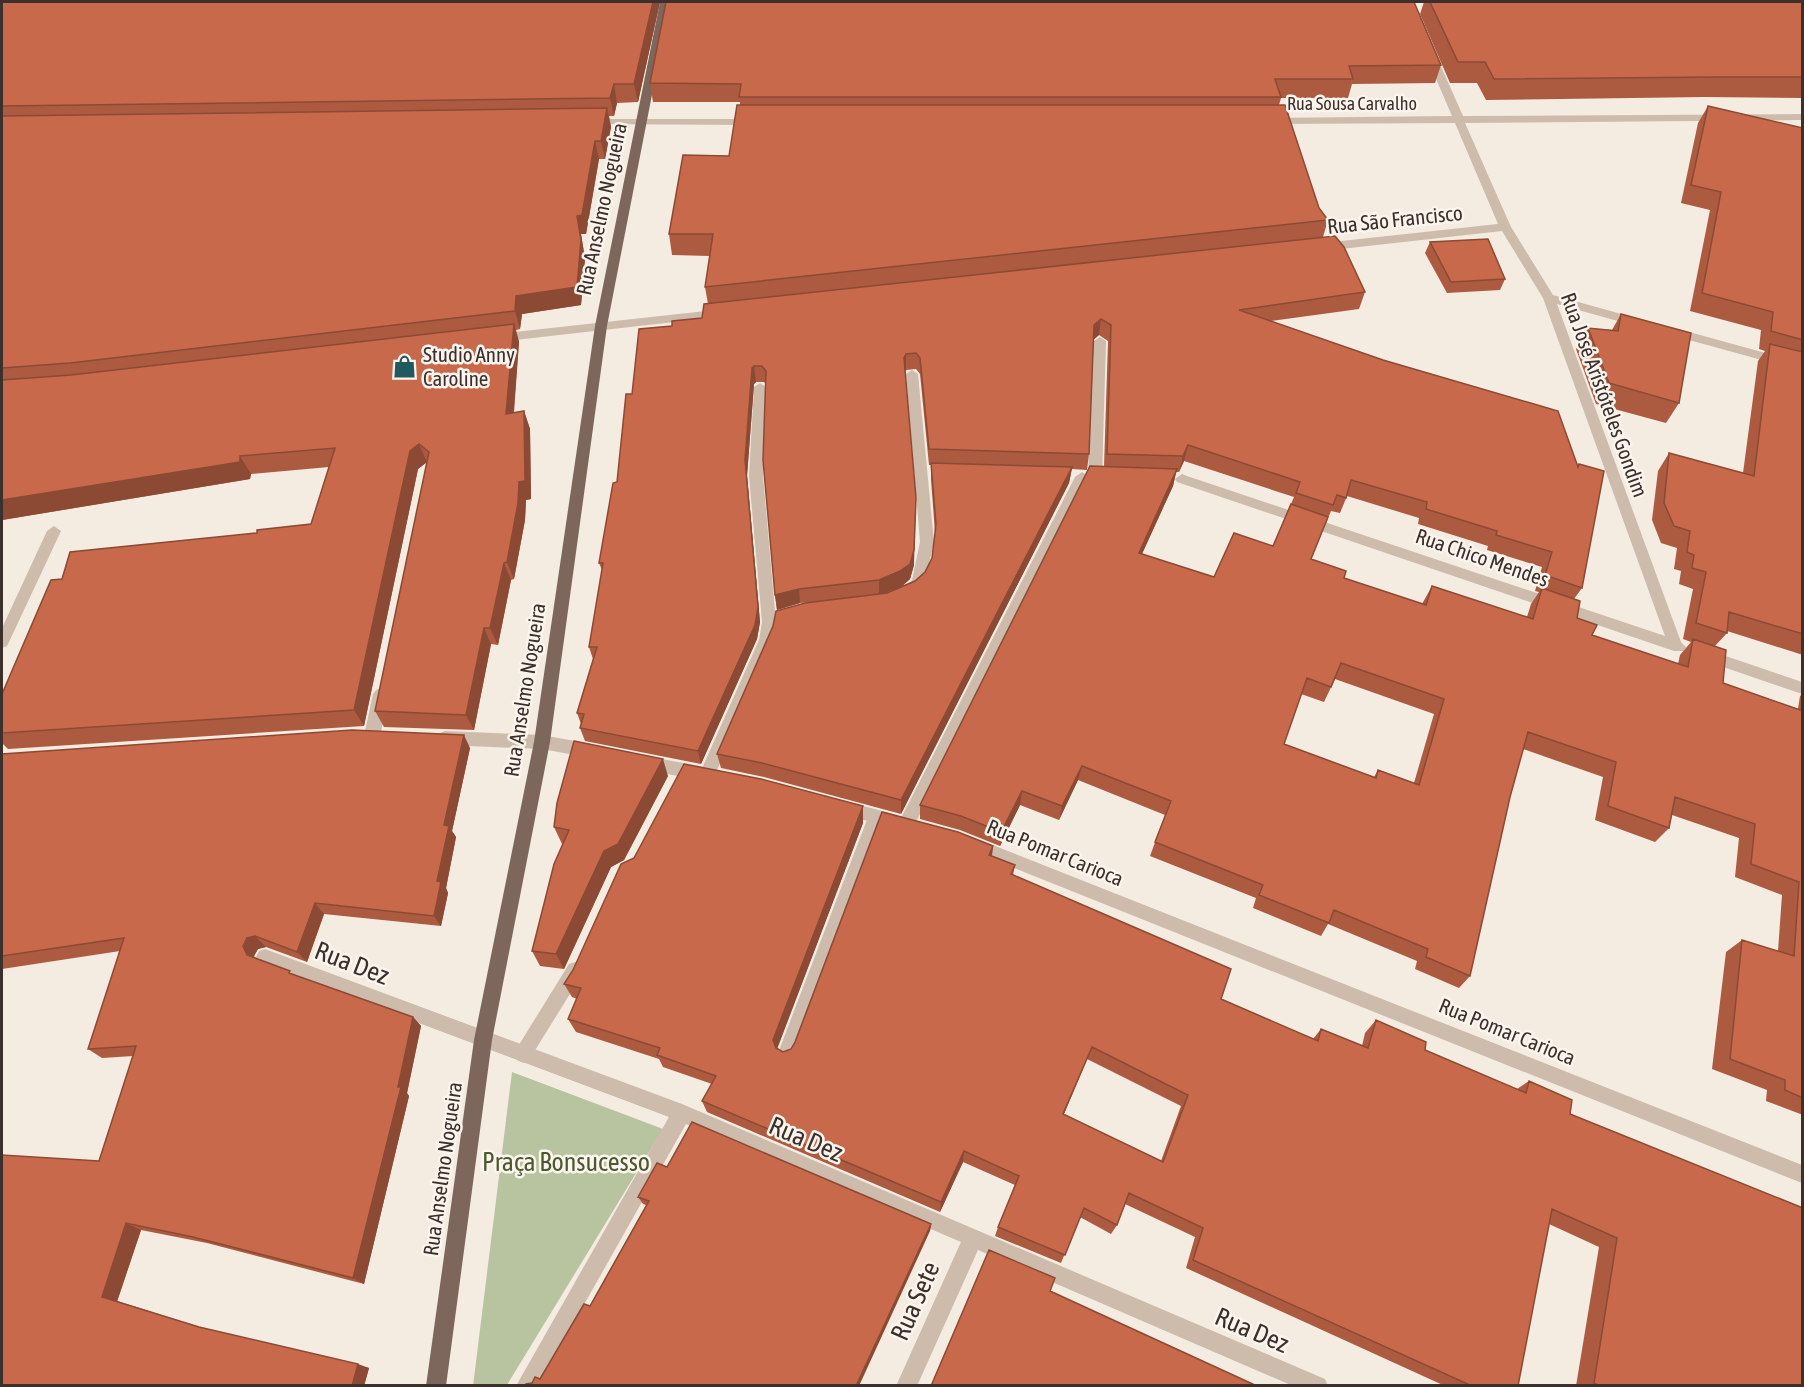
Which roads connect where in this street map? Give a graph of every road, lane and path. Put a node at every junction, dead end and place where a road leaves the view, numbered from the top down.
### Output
1 (665, 2) edge
2 (1426, 45) edge
3 (1801, 118) edge
4 (1257, 121) edge
5 (1461, 121) junction
6 (583, 122) edge
7 (643, 122) junction
8 (767, 122) edge
9 (1505, 227) junction
10 (1305, 249) edge
11 (1549, 298) junction
12 (742, 311) edge
13 (601, 326) junction
14 (482, 340) edge
15 (1100, 341) dead end
16 (1803, 367) edge
17 (912, 374) dead end
18 (759, 387) dead end
19 (1177, 479) edge
20 (54, 531) dead end
21 (897, 597) edge
22 (784, 616) edge
23 (769, 622) junction
24 (2, 642) edge
25 (1675, 645) junction
26 (384, 678) edge
27 (1803, 688) edge
28 (372, 735) edge
29 (429, 738) edge
30 (542, 742) junction
31 (607, 755) edge
32 (629, 759) edge
33 (683, 770) junction
34 (673, 789) edge
35 (831, 805) edge
36 (876, 817) junction
37 (906, 825) junction
38 (927, 830) edge
39 (959, 839) edge
40 (581, 956) edge
41 (266, 957) edge
42 (483, 1040) junction
43 (787, 1053) edge
44 (523, 1054) junction
45 (682, 1113) junction
46 (1803, 1174) edge
47 (973, 1238) junction
48 (1294, 1381) edge
49 (436, 1386) edge
50 (526, 1386) edge
51 (906, 1386) edge
52 (1318, 1386) edge

1 - 7 main road, Rua Anselmo Nogueira
2 - 5 street, Rua José Aristóteles Gondim
3 - 5 street, Rua Sousa Carvalho
4 - 5 street, Rua Sousa Carvalho
5 - 9 street, Rua José Aristóteles Gondim
6 - 7 street
7 - 8 street
7 - 13 main road, Rua Anselmo Nogueira
9 - 10 street, Rua São Francisco
9 - 11 street, Rua José Aristóteles Gondim
11 - 16 street
11 - 25 street, Rua José Aristóteles Gondim
12 - 13 street
13 - 14 street
13 - 30 main road, Rua Anselmo Nogueira
15 - 37 street
17 - 21 street
18 - 23 street
19 - 25 street, Rua Chico Mendes
20 - 24 street
22 - 23 street
23 - 33 street
25 - 27 street, Rua Chico Mendes
26 - 28 street
29 - 30 street
30 - 31 street
30 - 42 main road, Rua Anselmo Nogueira
32 - 33 street
33 - 34 street
35 - 36 street
36 - 37 street
36 - 43 street
37 - 38 street
39 - 46 street, Rua Pomar Carioca
40 - 44 street
41 - 42 street, Rua Dez
42 - 44 street, Rua Dez
42 - 49 main road, Rua Anselmo Nogueira
44 - 45 street, Rua Dez
45 - 47 street, Rua Dez
45 - 50 street
47 - 48 street, Rua Dez
47 - 51 street, Rua Sete
48 - 52 street, Rua Dez

